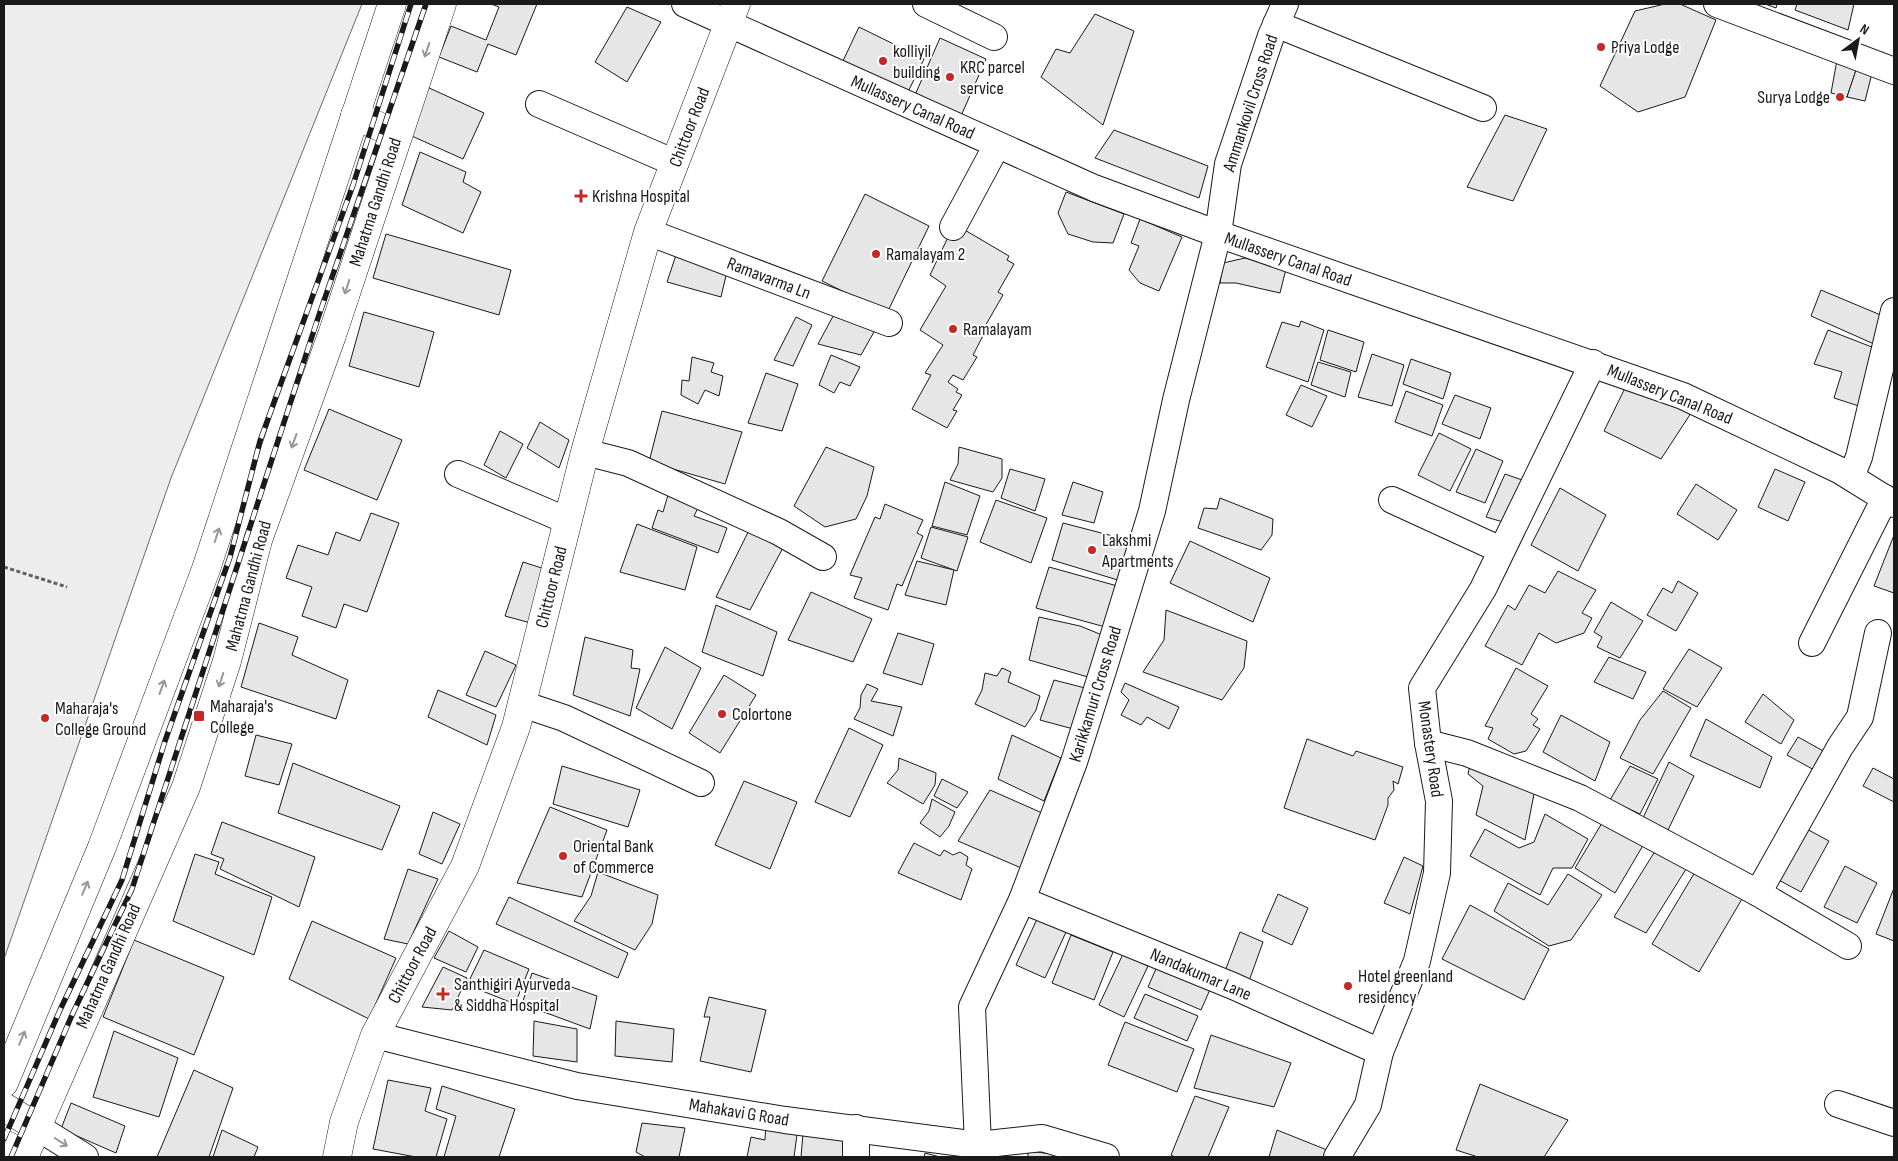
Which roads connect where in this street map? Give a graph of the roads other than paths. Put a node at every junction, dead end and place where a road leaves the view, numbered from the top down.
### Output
1 (392, 4) edge
2 (442, 4) edge
3 (685, 4) edge
4 (926, 4) edge
5 (1717, 4) edge
6 (732, 14) edge
7 (1281, 14) edge
8 (994, 37) dead end
9 (1894, 71) edge
10 (539, 104) dead end
11 (1483, 108) dead end
12 (355, 115) junction
13 (397, 135) junction
14 (997, 145) junction
15 (675, 163) junction
16 (953, 227) dead end
17 (648, 232) junction
18 (1218, 234) junction
19 (1894, 311) edge
20 (889, 323) dead end
21 (1593, 363) junction
22 (585, 452) junction
23 (458, 474) dead end
24 (1851, 477) junction
25 (1392, 500) dead end
26 (1890, 501) edge
27 (568, 522) junction
28 (1501, 550) junction
29 (823, 557) dead end
30 (1878, 633) dead end
31 (1812, 642) dead end
32 (522, 704) junction
33 (1428, 743) junction
34 (701, 783) dead end
35 (1758, 893) junction
36 (1022, 900) junction
37 (1848, 946) dead end
38 (375, 1036) junction
39 (1380, 1052) junction
40 (4, 1083) edge
41 (1838, 1104) dead end
42 (4, 1107) edge
43 (1894, 1123) edge
44 (37, 1127) junction
45 (856, 1128) junction
46 (978, 1145) junction
47 (21, 1153) edge
48 (85, 1157) edge
49 (336, 1157) edge
50 (856, 1157) edge
51 (1106, 1157) edge
52 (1337, 1157) edge

1 - 12 main road
2 -> 13 main road, Mahatma Gandhi Road
3 - 6 street, Mullassery Canal Road
4 - 8 street
5 - 9 street
6 - 14 street, Mullassery Canal Road
6 - 15 main road, Chittoor Road
7 - 11 street
7 - 18 street, Ammankovil Cross Road
10 - 15 street
12 - 13 main road
40 -> 12 main road
13 -> 44 main road, Mahatma Gandhi Road
14 - 16 street
14 - 18 street, Mullassery Canal Road
15 - 17 main road, Chittoor Road
17 - 20 street, Ramavarma Ln
17 - 22 main road, Chittoor Road
18 - 21 street, Mullassery Canal Road
18 - 36 street, Karikkamuri Cross Road
19 - 24 street
21 - 24 street, Mullassery Canal Road
21 - 28 street, Monastery Road
22 - 27 main road, Chittoor Road
22 - 29 street
23 - 27 street
24 - 26 street, Mullassery Canal Road
25 - 28 street
26 - 31 street
27 - 32 main road, Chittoor Road
28 - 33 street, Monastery Road
30 - 35 street
32 - 34 street
32 - 38 main road, Chittoor Road
33 - 35 street
33 - 39 street, Monastery Road
35 - 37 street
36 - 39 street, Nandakumar Lane
36 - 46 street, Karikkamuri Cross Road
38 - 45 street, Mahakavi G Road
38 - 49 main road, Chittoor Road
39 - 52 street, Monastery Road
41 - 43 street
42 - 44 main road
44 - 47 main road, Mahatma Gandhi Road
44 -> 48 street
45 - 46 street, Mahakavi G Road
45 - 50 street
46 - 51 street, Mahakavi G Road

